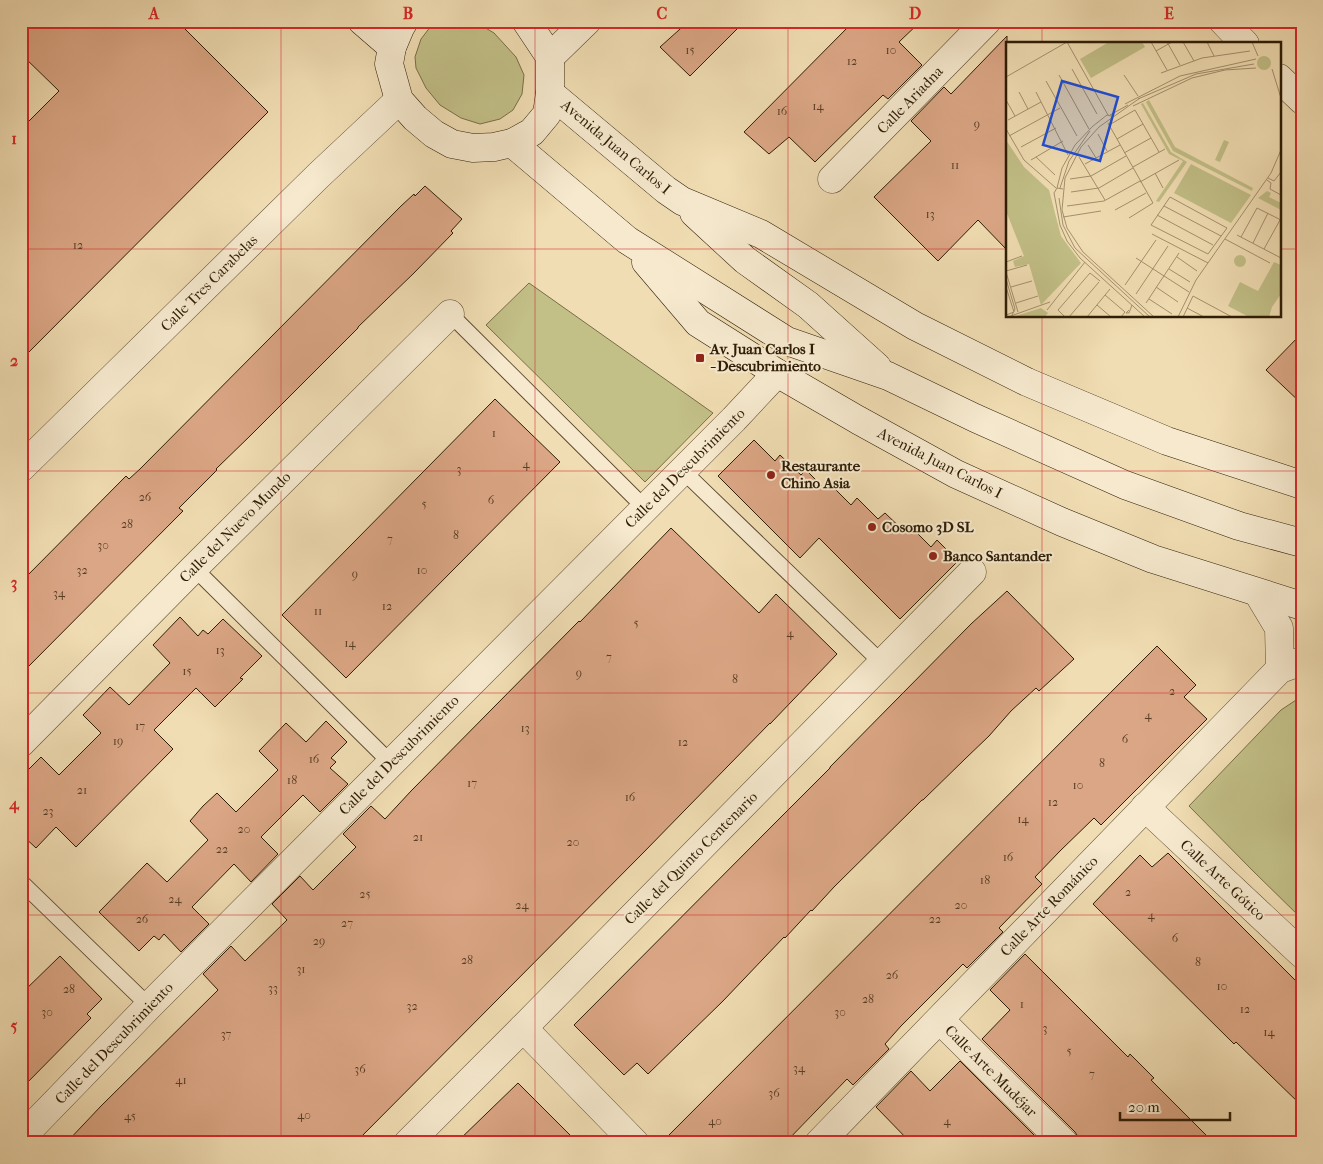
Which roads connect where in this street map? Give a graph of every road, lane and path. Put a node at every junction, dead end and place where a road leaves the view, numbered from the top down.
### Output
1 (362, 21) edge
2 (404, 21) edge
3 (526, 21) edge
4 (587, 21) edge
5 (987, 21) edge
6 (1222, 21) edge
7 (1243, 42) edge
8 (392, 47) junction
9 (550, 58) junction
10 (550, 93) junction
11 (399, 100) junction
12 (512, 143) junction
13 (832, 179) dead end
14 (682, 201) junction
15 (627, 240) junction
16 (450, 314) joint
17 (777, 373) junction
18 (888, 376) junction
19 (21, 468) edge
20 (682, 470) junction
21 (1302, 485) edge
22 (645, 508) junction
23 (1302, 543) edge
24 (194, 568) junction
25 (972, 572) dead end
26 (1258, 593) junction
27 (1302, 606) edge
28 (882, 663) junction
29 (1291, 665) edge
30 (21, 743) edge
31 (391, 763) junction
32 (1145, 807) junction
33 (21, 882) edge
34 (1302, 954) edge
35 (149, 1006) junction
36 (940, 1020) junction
37 (523, 1028) junction
38 (21, 1138) edge
39 (408, 1143) edge
40 (635, 1143) edge
41 (819, 1143) edge
42 (1064, 1143) edge

1 - 8 street
2 - 8 street
3 - 9 street
4 - 9 street
5 - 13 street, Calle Ariadna
6 - 7 street
8 - 11 street
9 - 10 street
10 - 12 street
10 - 14 street, Avenida Juan Carlos I
11 - 12 street
11 - 19 street, Calle Tres Carabelas
12 - 15 street, Avenida Juan Carlos I
14 - 18 street, Avenida Juan Carlos I
14 - 21 street, Avenida Juan Carlos I
15 - 17 street, Avenida Juan Carlos I
15 - 18 street, Avenida Juan Carlos I
16 - 22 lane
16 - 24 street, Calle del Nuevo Mundo
17 - 20 street, Calle del Descubrimiento
17 - 26 street, Avenida Juan Carlos I
18 - 23 street, Avenida Juan Carlos I
20 - 22 street, Calle del Descubrimiento
20 - 28 lane
22 - 31 street, Calle del Descubrimiento
24 - 30 street, Calle del Nuevo Mundo
24 - 31 lane
25 - 28 street, Calle del Quinto Centenario
26 - 27 street, Avenida Juan Carlos I
26 - 29 street, Calle Arte Románico
28 - 37 street, Calle del Quinto Centenario
29 - 32 street, Calle Arte Románico
31 - 35 street, Calle del Descubrimiento
32 - 34 street, Calle Arte Gótico
32 - 36 street, Calle Arte Románico
33 - 35 lane
35 - 38 street, Calle del Descubrimiento
36 - 41 street, Calle Arte Románico
36 - 42 street, Calle Arte Mudéjar
37 - 39 street, Calle del Quinto Centenario
37 - 40 street

